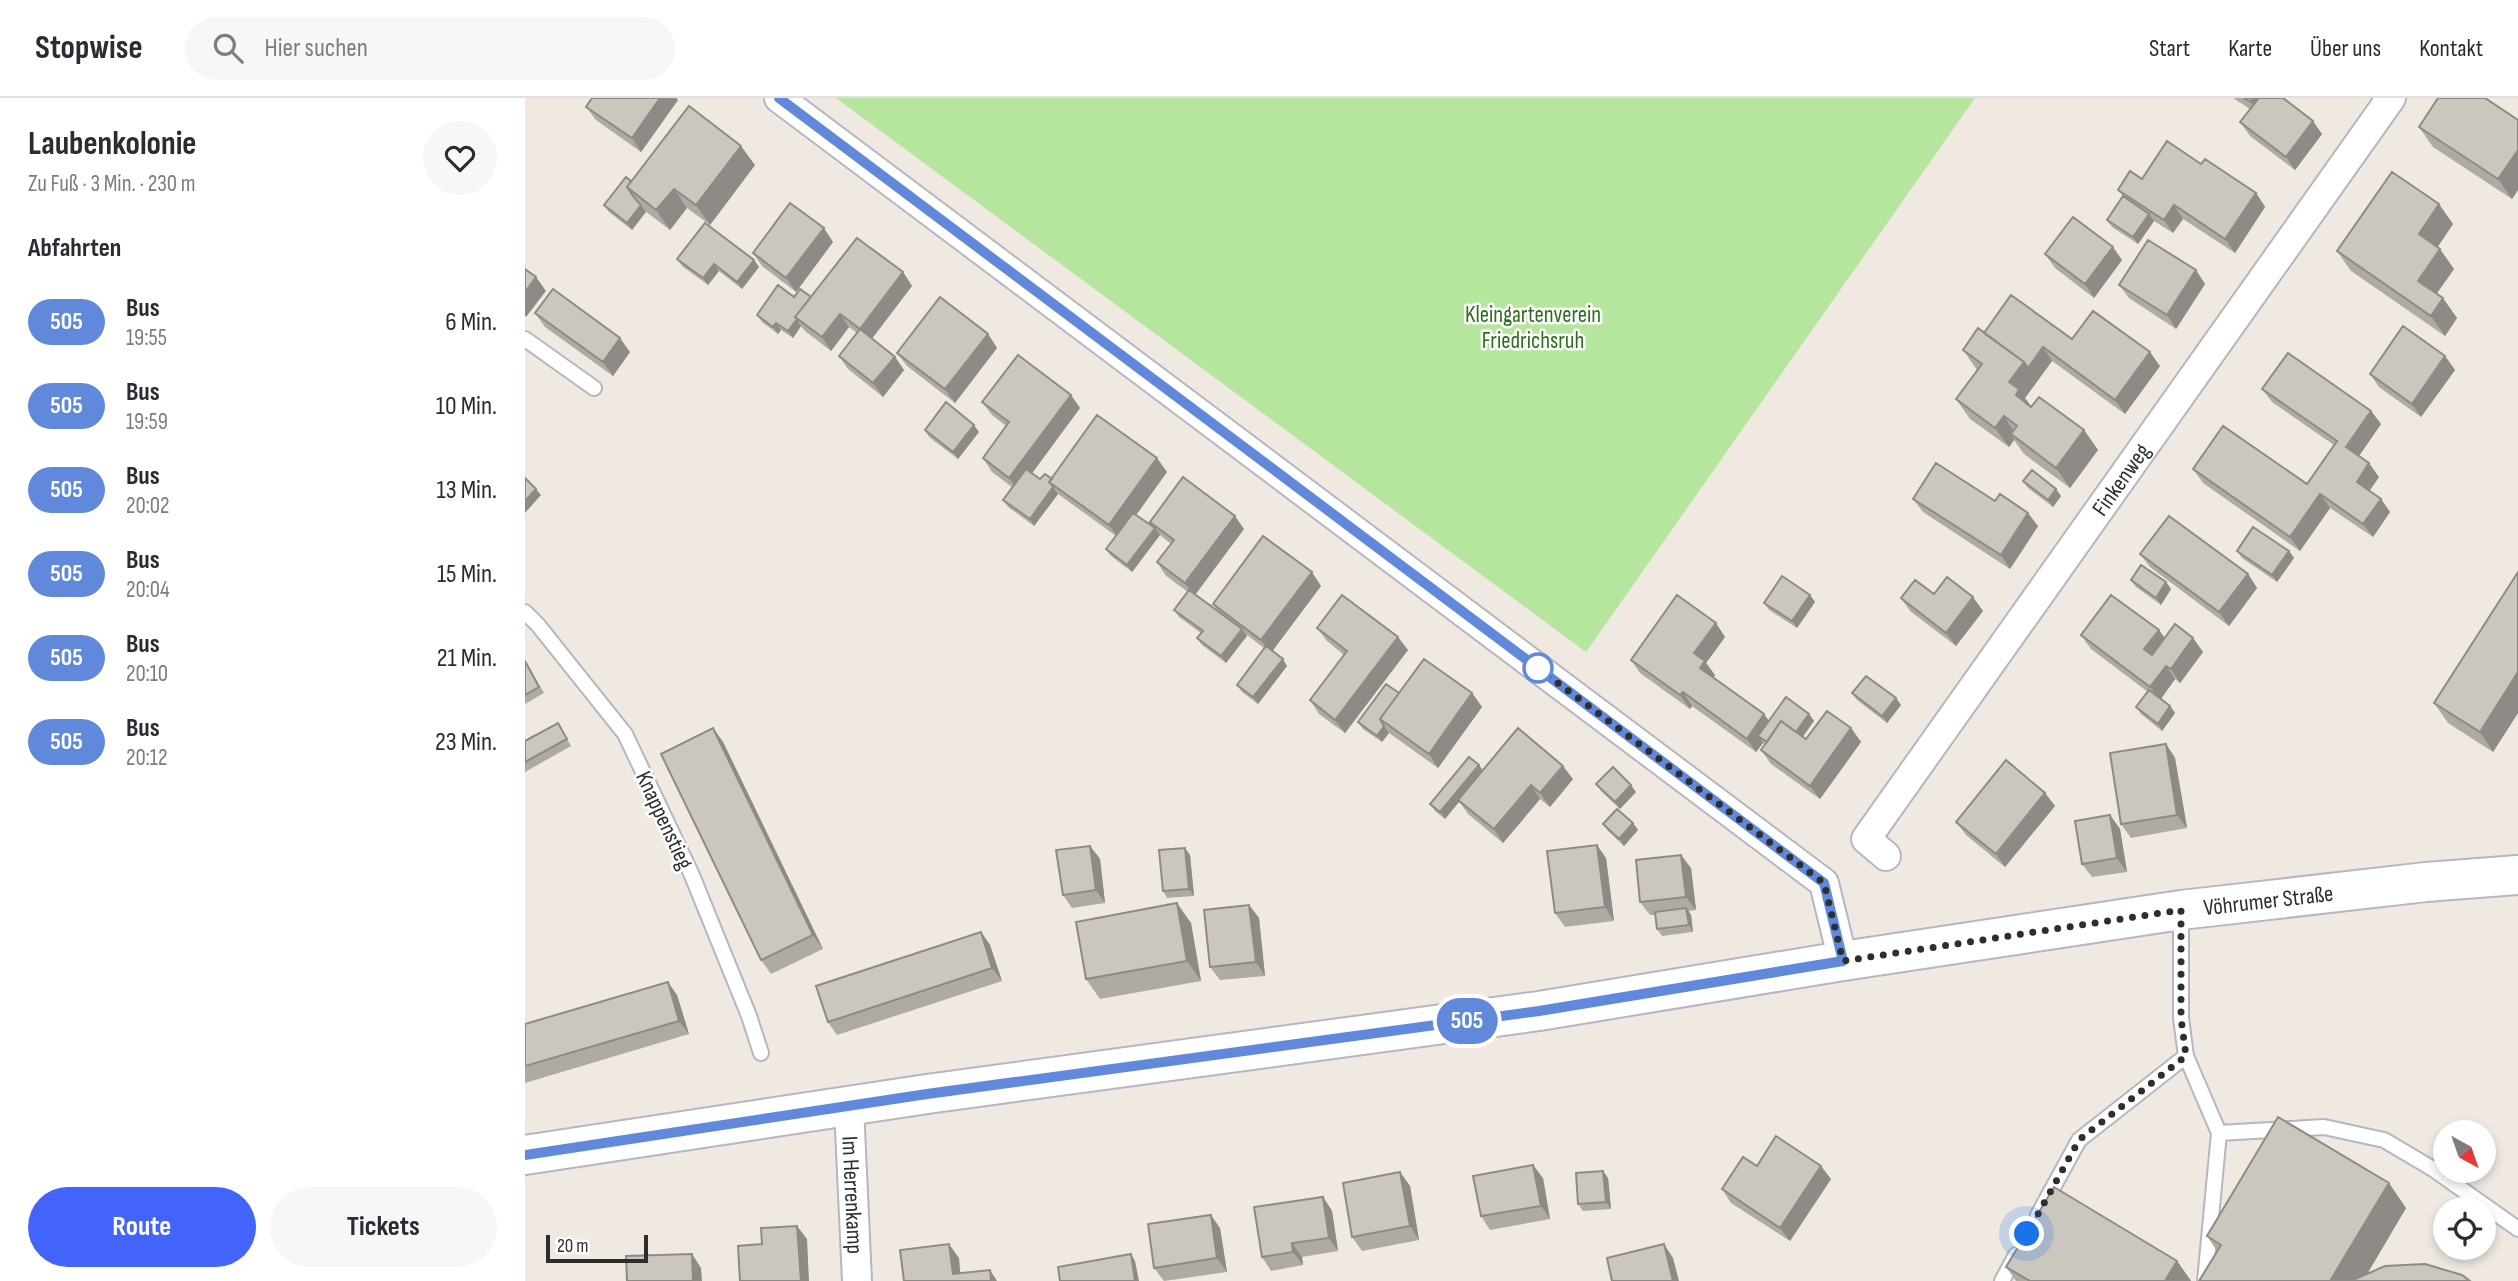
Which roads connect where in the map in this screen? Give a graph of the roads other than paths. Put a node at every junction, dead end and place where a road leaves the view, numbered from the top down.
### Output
1 (779, 98) edge
2 (2391, 98) edge
3 (525, 339) edge
4 (594, 388) dead end
5 (525, 612) edge
6 (1886, 856) dead end
7 (2518, 875) edge
8 (2181, 910) junction
9 (1843, 961) junction
10 (761, 1053) dead end
11 (2186, 1056) junction
12 (849, 1107) junction
13 (2219, 1133) junction
14 (525, 1155) edge
15 (2034, 1222) edge
16 (2518, 1229) edge
17 (2021, 1246) edge
18 (857, 1281) edge
19 (2001, 1281) edge
20 (2205, 1281) edge

1 - 9 street
2 - 6 street, Finkenweg
3 - 4 lane
5 - 10 lane, Knappenstieg
7 - 8 main road, Vöhrumer Straße
8 - 9 main road, Vöhrumer Straße
8 - 11 lane
9 - 12 main road, Vöhrumer Straße
11 - 13 lane
11 - 15 lane
12 - 14 main road, Vöhrumer Straße
12 - 18 street, Im Herrenkamp
13 - 16 lane
13 - 20 lane
17 - 19 lane

